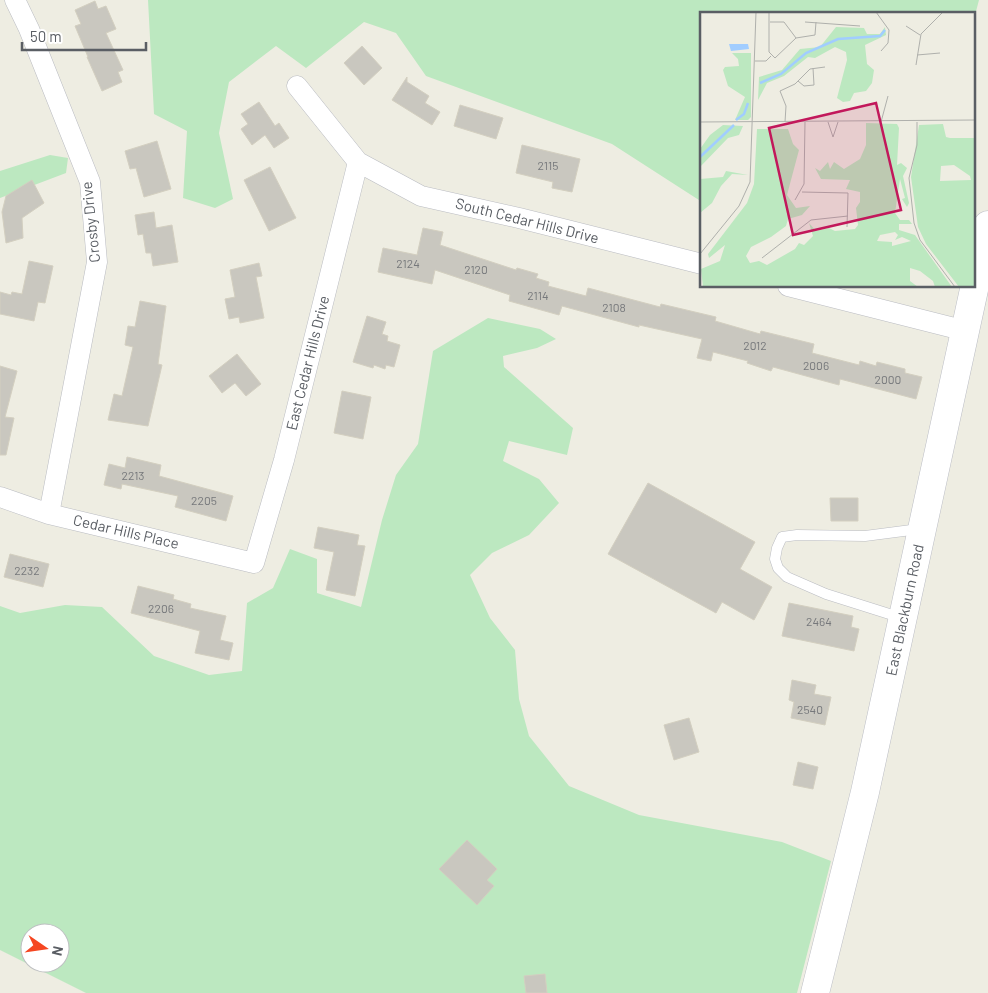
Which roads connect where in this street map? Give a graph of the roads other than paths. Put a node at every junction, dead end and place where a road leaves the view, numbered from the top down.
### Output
1 (15, 0) edge
2 (296, 86) dead end
3 (358, 162) junction
4 (988, 225) edge
5 (700, 263) edge
6 (976, 283) edge
7 (796, 288) edge
8 (975, 288) edge
9 (966, 332) junction
10 (0, 497) edge
11 (49, 514) junction
12 (922, 529) junction
13 (254, 562) joint
14 (903, 618) junction
15 (815, 993) edge

1 - 11 street, Crosby Drive
2 - 3 street
3 - 5 street, South Cedar Hills Drive
3 - 13 street, East Cedar Hills Drive
4 - 6 street, East Blackburn Road
7 - 9 street
8 - 9 street, East Blackburn Road
9 - 12 street, East Blackburn Road
10 - 11 street, Cedar Hills Place
11 - 13 street, Cedar Hills Place
12 - 14 street, East Blackburn Road
12 - 14 lane
14 - 15 street, East Blackburn Road

